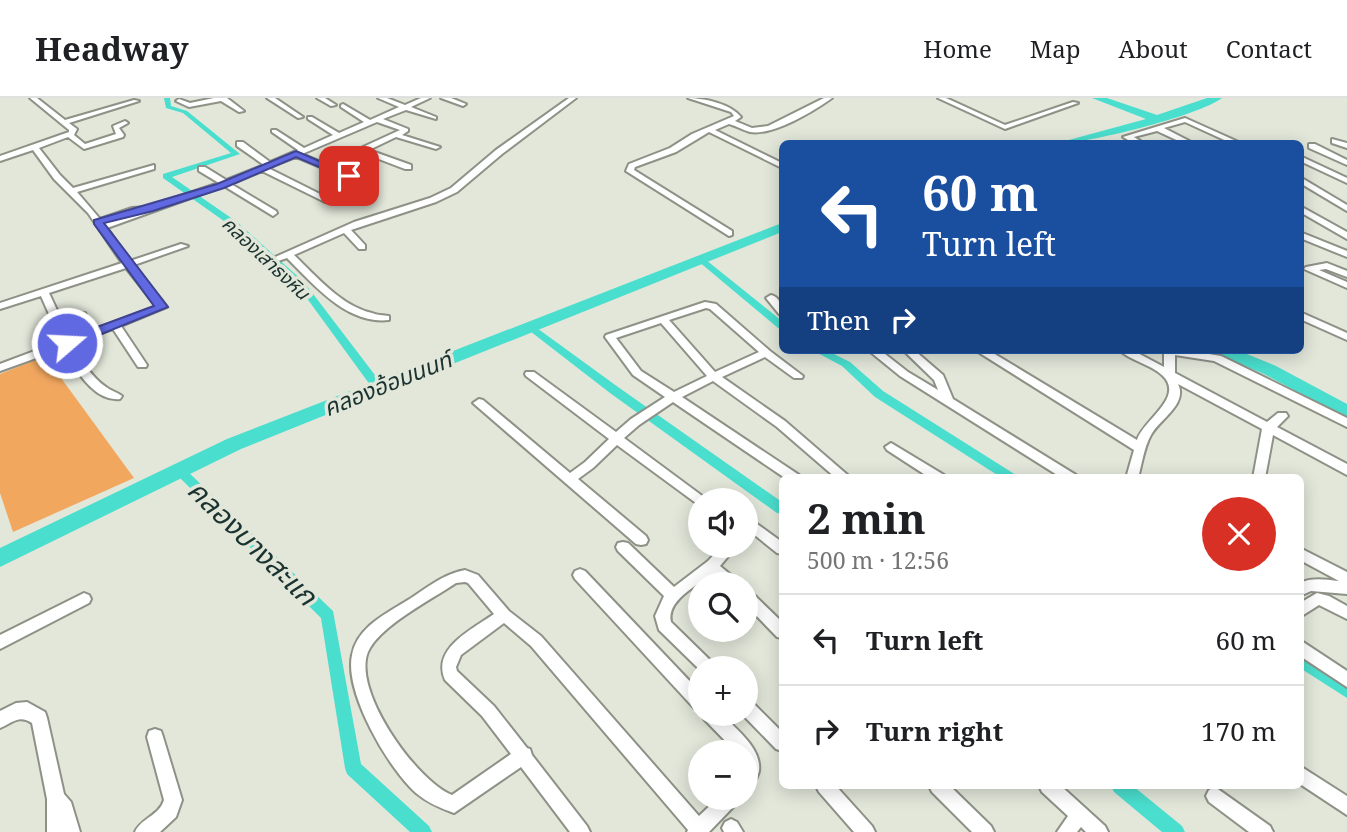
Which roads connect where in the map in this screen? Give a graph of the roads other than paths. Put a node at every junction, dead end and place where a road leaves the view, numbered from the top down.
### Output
1 (33, 98) edge
2 (223, 98) edge
3 (271, 98) edge
4 (320, 98) edge
5 (381, 98) edge
6 (427, 98) edge
7 (444, 98) edge
8 (573, 98) edge
9 (691, 98) edge
10 (829, 98) edge
11 (940, 98) edge
12 (136, 101) dead end
13 (179, 101) dead end
14 (1075, 103) dead end
15 (463, 104) dead end
16 (333, 105) dead end
17 (342, 106) dead end
18 (403, 108) junction
19 (241, 111) dead end
20 (300, 117) dead end
21 (310, 118) dead end
22 (434, 118) dead end
23 (373, 120) junction
24 (65, 122) junction
25 (731, 122) junction
26 (125, 123) dead end
27 (1157, 128) junction
28 (710, 130) junction
29 (274, 131) dead end
30 (70, 135) junction
31 (338, 135) junction
32 (396, 135) junction
33 (1133, 140) edge
34 (1183, 140) edge
35 (1231, 140) edge
36 (1335, 141) dead end
37 (240, 144) dead end
38 (1312, 146) dead end
39 (1347, 146) edge
40 (35, 147) junction
41 (436, 147) dead end
42 (363, 150) junction
43 (300, 152) junction
44 (0, 159) edge
45 (1304, 160) edge
46 (1347, 163) edge
47 (779, 164) edge
48 (151, 167) dead end
49 (265, 167) junction
50 (327, 167) junction
51 (408, 167) dead end
52 (202, 169) dead end
53 (1347, 181) edge
54 (1304, 182) edge
55 (225, 184) junction
56 (370, 186) dead end
57 (72, 191) junction
58 (325, 200) dead end
59 (174, 209) dead end
60 (1347, 209) edge
61 (1304, 210) edge
62 (272, 213) dead end
63 (1347, 225) edge
64 (101, 227) junction
65 (345, 229) junction
66 (1335, 229) junction
67 (730, 233) dead end
68 (1347, 236) edge
69 (1304, 237) edge
70 (184, 246) dead end
71 (362, 247) dead end
72 (1347, 254) edge
73 (128, 264) junction
74 (1304, 266) edge
75 (1347, 274) edge
76 (1347, 285) edge
77 (44, 292) junction
78 (771, 298) dead end
79 (0, 306) edge
80 (779, 308) edge
81 (81, 314) dead end
82 (1304, 317) edge
83 (385, 318) dead end
84 (662, 318) junction
85 (116, 326) junction
86 (93, 334) junction
87 (1347, 337) edge
88 (67, 343) junction
89 (766, 353) junction
90 (878, 354) edge
91 (912, 354) edge
92 (987, 354) edge
93 (1131, 354) edge
94 (1170, 354) edge
95 (1190, 354) edge
96 (142, 365) dead end
97 (0, 368) edge
98 (530, 374) dead end
99 (798, 376) dead end
100 (714, 377) junction
101 (1169, 377) junction
102 (116, 396) dead end
103 (673, 397) junction
104 (948, 400) junction
105 (479, 403) dead end
106 (1282, 416) dead end
107 (1347, 423) edge
108 (1268, 428) junction
109 (616, 439) junction
110 (891, 447) dead end
111 (1141, 448) junction
112 (1347, 470) edge
113 (789, 474) edge
114 (840, 474) edge
115 (934, 474) edge
116 (1066, 474) edge
117 (1133, 474) edge
118 (1260, 474) edge
119 (569, 479) junction
120 (688, 492) edge
121 (758, 533) edge
122 (641, 540) dead end
123 (623, 547) dead end
124 (779, 547) edge
125 (1304, 555) edge
126 (719, 558) edge
127 (711, 567) junction
128 (717, 572) edge
129 (580, 575) dead end
130 (1347, 579) edge
131 (1304, 588) edge
132 (1347, 588) edge
133 (674, 596) junction
134 (84, 599) dead end
135 (758, 608) edge
136 (1304, 608) edge
137 (1347, 612) edge
138 (504, 615) junction
139 (779, 629) edge
140 (0, 642) edge
141 (1304, 650) edge
142 (696, 656) edge
143 (1347, 680) edge
144 (688, 690) edge
145 (0, 719) edge
146 (758, 719) edge
147 (721, 726) edge
148 (155, 737) dead end
149 (734, 740) edge
150 (779, 740) edge
151 (524, 755) junction
152 (1304, 777) edge
153 (828, 789) edge
154 (941, 789) edge
155 (1051, 789) edge
156 (1215, 796) dead end
157 (56, 799) junction
158 (1347, 806) edge
159 (718, 810) edge
160 (1080, 814) junction
161 (697, 831) edge
162 (56, 832) edge
163 (71, 832) edge
164 (144, 832) edge
165 (581, 832) edge
166 (866, 832) edge
167 (985, 832) edge
168 (1066, 832) edge
169 (1099, 832) edge
170 (1264, 832) edge

1 - 24 street
2 - 13 street
2 - 19 street
3 - 20 street
4 - 16 street
5 - 18 street
6 - 18 street
7 - 15 street
8 - 65 street
9 - 25 street
10 - 25 street
11 - 14 street
12 - 24 street
17 - 23 street
18 - 22 street
18 - 23 street
21 - 31 street
23 - 31 street
23 - 32 street
24 - 30 street
25 - 28 street
26 - 30 street
27 - 33 street
27 - 34 street
27 - 35 street
28 - 47 street
28 - 67 street
29 - 43 street
30 - 40 street
31 - 43 street
32 - 41 street
32 - 42 street
36 - 39 street
37 - 49 street
38 - 46 street
40 - 44 street
40 - 57 street
42 - 50 street
42 - 51 street
43 - 49 street
43 - 50 street
45 - 53 street
48 - 57 street
49 - 55 street
49 - 58 street
50 - 56 street
52 - 55 street
54 - 60 street
55 - 62 street
55 - 64 street
57 - 64 street
59 - 64 street
61 - 66 street
63 - 66 street
64 - 73 street
65 - 71 street
65 - 83 street
66 - 68 street
69 - 72 street
70 - 73 street
73 - 77 street
73 - 85 street
74 - 75 street
74 - 76 street
77 - 79 street
77 - 88 street
78 - 80 street
81 - 86 street
82 - 87 street
84 - 89 street
84 - 100 street
84 - 103 street
85 - 86 street
85 - 96 street
86 - 88 street
88 - 97 street
88 - 102 street
89 - 99 street
89 - 100 street
90 - 104 street
91 - 104 street
92 - 111 street
93 - 101 street
94 - 101 street
95 - 107 street
98 - 109 street
100 - 103 street
100 - 114 street
101 - 108 street
101 - 111 street
103 - 109 street
103 - 113 street
104 - 116 street
105 - 119 street
106 - 108 street
108 - 112 street
108 - 118 street
109 - 119 street
109 - 120 street
110 - 115 street
111 - 117 street
119 - 122 street
121 - 124 street
123 - 133 street
125 - 130 street
126 - 127 street
127 - 128 street
127 - 133 street
129 - 144 street
131 - 132 street
133 - 142 street
134 - 140 street
135 - 139 street
136 - 137 street
138 - 151 street
138 - 151 street
138 - 161 street
141 - 143 street
145 - 157 street
146 - 150 street
147 - 149 street
148 - 164 street
151 - 165 street
152 - 158 street
153 - 166 street
154 - 167 street
155 - 160 street
156 - 170 street
157 - 162 street
157 - 163 street
159 - 161 street
160 - 168 street
160 - 169 street

